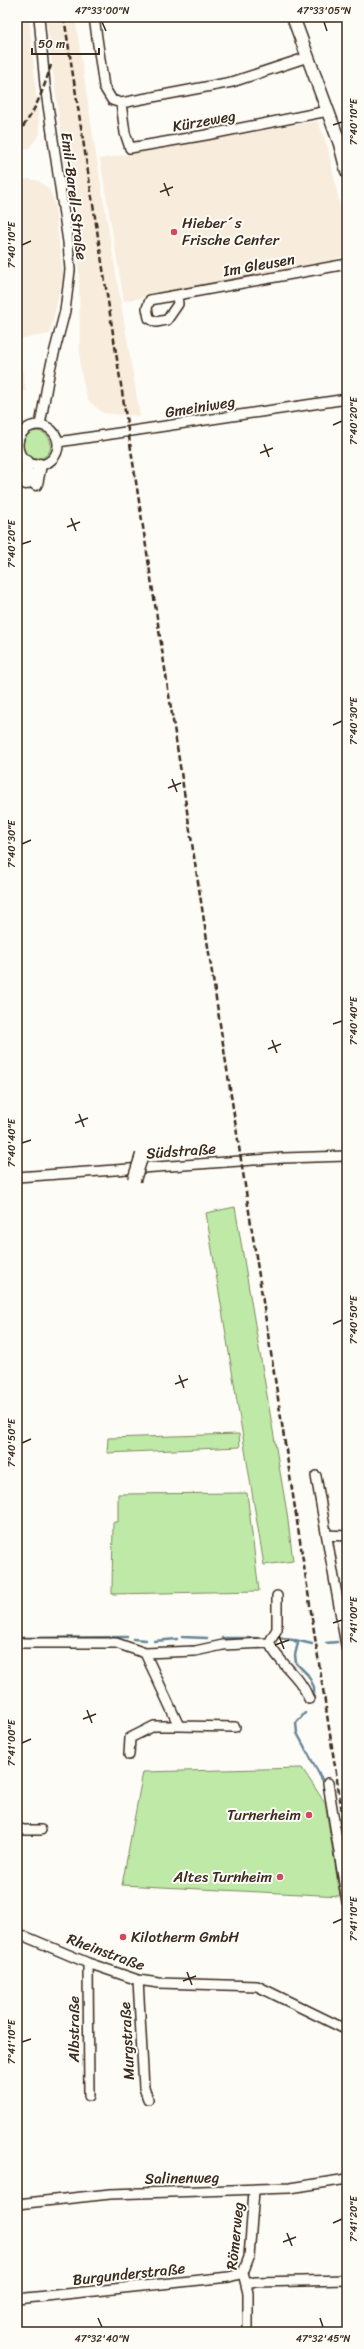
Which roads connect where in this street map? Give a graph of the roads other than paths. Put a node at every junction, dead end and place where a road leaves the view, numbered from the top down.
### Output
1 (39, 17) edge
2 (94, 17) edge
3 (293, 17) edge
4 (308, 57) junction
5 (121, 103) junction
6 (328, 111) junction
7 (344, 143) edge
8 (347, 171) edge
9 (347, 264) edge
10 (177, 295) dead end
11 (347, 399) edge
12 (40, 425) junction
13 (58, 442) junction
14 (17, 448) edge
15 (27, 462) junction
16 (40, 465) junction
17 (142, 1155) dead end
18 (347, 1156) edge
19 (17, 1177) edge
20 (134, 1180) dead end
21 (316, 1476) dead end
22 (327, 1536) junction
23 (347, 1536) edge
24 (277, 1596) dead end
25 (345, 1632) edge
26 (17, 1643) edge
27 (269, 1643) junction
28 (347, 1651) edge
29 (145, 1654) junction
30 (309, 1699) dead end
31 (179, 1726) junction
32 (235, 1727) dead end
33 (129, 1755) dead end
34 (328, 1783) dead end
35 (17, 1827) edge
36 (41, 1830) dead end
37 (347, 1902) edge
38 (17, 1933) edge
39 (88, 1963) junction
40 (138, 1980) junction
41 (347, 2030) edge
42 (89, 2096) dead end
43 (148, 2099) dead end
44 (347, 2178) edge
45 (254, 2191) junction
46 (17, 2204) edge
47 (243, 2273) junction
48 (347, 2280) edge
49 (246, 2284) junction
50 (17, 2299) edge
51 (248, 2332) edge

1 - 12 street, Emil-Barell-Straße
2 - 5 street
3 - 4 main road
4 - 5 street
4 - 6 main road
5 - 6 street, Kürzeweg
6 - 7 main road
7 - 8 main road
9 - 10 street, Im Gleusen
11 - 13 street, Gmeiniweg
12 - 13 street
12 - 14 street
13 - 16 street
14 - 15 street
15 - 16 street
15 - 16 main road
17 - 20 main road, bridge
18 - 19 street, Südstraße
21 - 22 street
22 - 23 street
22 - 25 street
24 - 27 street
25 - 28 street
26 - 29 street
27 - 29 street
27 - 30 street
29 - 31 street
31 - 32 street
31 - 33 street
34 - 37 street
35 - 36 street
38 - 39 street, Rheinstraße
39 - 40 street, Rheinstraße
39 - 42 street, Albstraße
40 - 41 street, Rheinstraße
40 - 43 street, Murgstraße
44 - 45 street, Salinenweg
45 - 46 street, Salinenweg
45 - 47 street, Römerweg
47 - 49 street, Römerweg
47 - 50 street, Burgunderstraße
48 - 49 street
49 - 51 street, Römerweg

